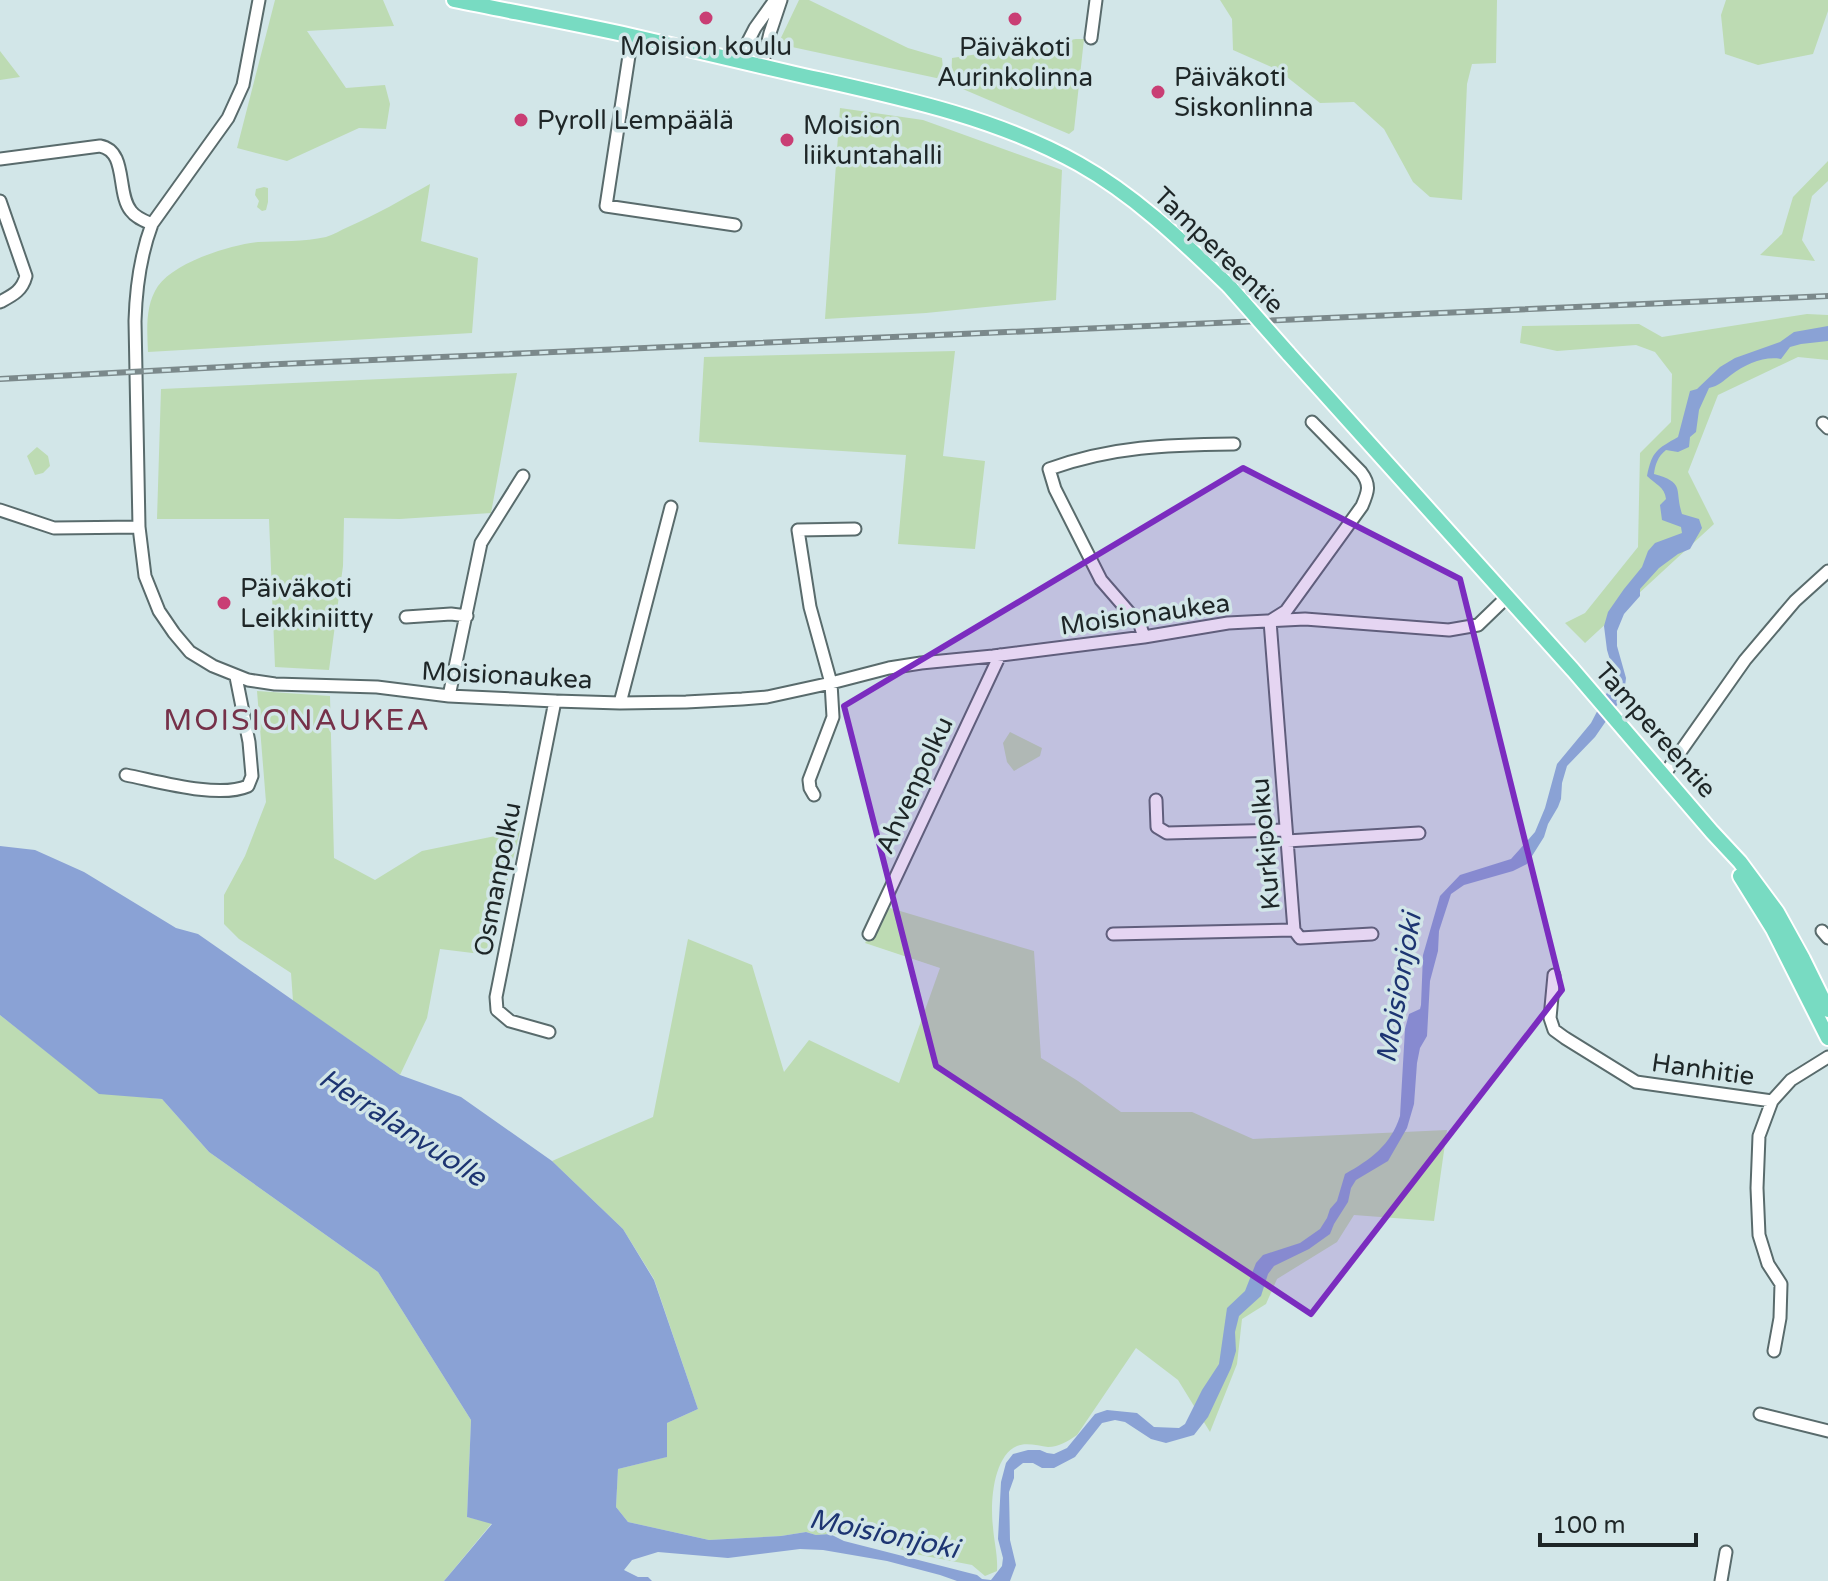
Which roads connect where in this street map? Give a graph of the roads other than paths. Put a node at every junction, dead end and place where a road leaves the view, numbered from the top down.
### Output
1 (259, 0) edge
2 (454, 0) edge
3 (778, 0) edge
4 (1096, 0) edge
5 (632, 36) junction
6 (1091, 38) dead end
7 (738, 61) junction
8 (762, 66) junction
9 (0, 159) edge
10 (0, 201) edge
11 (152, 224) junction
12 (735, 225) dead end
13 (0, 302) edge
14 (1312, 422) dead end
15 (1234, 444) dead end
16 (523, 476) dead end
17 (671, 507) dead end
18 (0, 510) edge
19 (139, 527) junction
20 (855, 529) dead end
21 (1828, 571) edge
22 (1507, 597) junction
23 (467, 616) junction
24 (406, 617) dead end
25 (1270, 621) junction
26 (1144, 637) junction
27 (1000, 655) junction
28 (236, 677) junction
29 (831, 683) junction
30 (449, 696) junction
31 (555, 701) junction
32 (620, 703) junction
33 (126, 775) dead end
34 (1664, 775) junction
35 (814, 795) dead end
36 (1156, 800) dead end
37 (1712, 832) junction
38 (1419, 833) dead end
39 (1286, 836) junction
40 (1294, 930) junction
41 (869, 934) dead end
42 (1113, 934) dead end
43 (1372, 934) dead end
44 (1554, 975) dead end
45 (1828, 1010) edge
46 (549, 1032) dead end
47 (1828, 1038) edge
48 (1828, 1057) edge
49 (1772, 1101) junction
50 (1774, 1351) dead end
51 (1760, 1414) dead end
52 (1828, 1431) edge
53 (1726, 1552) dead end
54 (1721, 1581) edge

1 - 11 street, Moisionaukea
2 - 5 main road, Tampereentie
3 - 7 street
3 - 8 street
4 - 6 street
5 - 7 main road, Tampereentie
5 - 12 street
7 - 8 main road, Tampereentie
8 - 22 main road, Tampereentie, bridge
9 - 11 street
10 - 13 street
11 - 19 street, Moisionaukea
14 - 25 street
15 - 26 street
16 - 23 street
17 - 32 street
18 - 19 street
19 - 28 street, Moisionaukea
20 - 29 street
21 - 34 street
22 - 25 street, Moisionaukea
22 - 34 main road, Tampereentie
23 - 24 street
23 - 30 street
25 - 26 street, Moisionaukea
25 - 39 street, Kurkipolku
26 - 27 street, Moisionaukea
27 - 29 street, Moisionaukea
27 - 41 street, Ahvenpolku
28 - 30 street, Moisionaukea
28 - 33 street
29 - 32 street, Moisionaukea
29 - 35 street
30 - 31 street, Moisionaukea
31 - 32 street, Moisionaukea
31 - 46 street, Osmanpolku
34 - 37 main road, Tampereentie
36 - 39 street
37 - 45 main road, Tampereentie
37 - 47 main road, Tampereentie
38 - 39 street
39 - 40 street, Kurkipolku
40 - 42 street, Kurkipolku
40 - 43 street
44 - 49 street, Hanhitie
48 - 49 street
49 - 50 street
51 - 52 street
53 - 54 street

